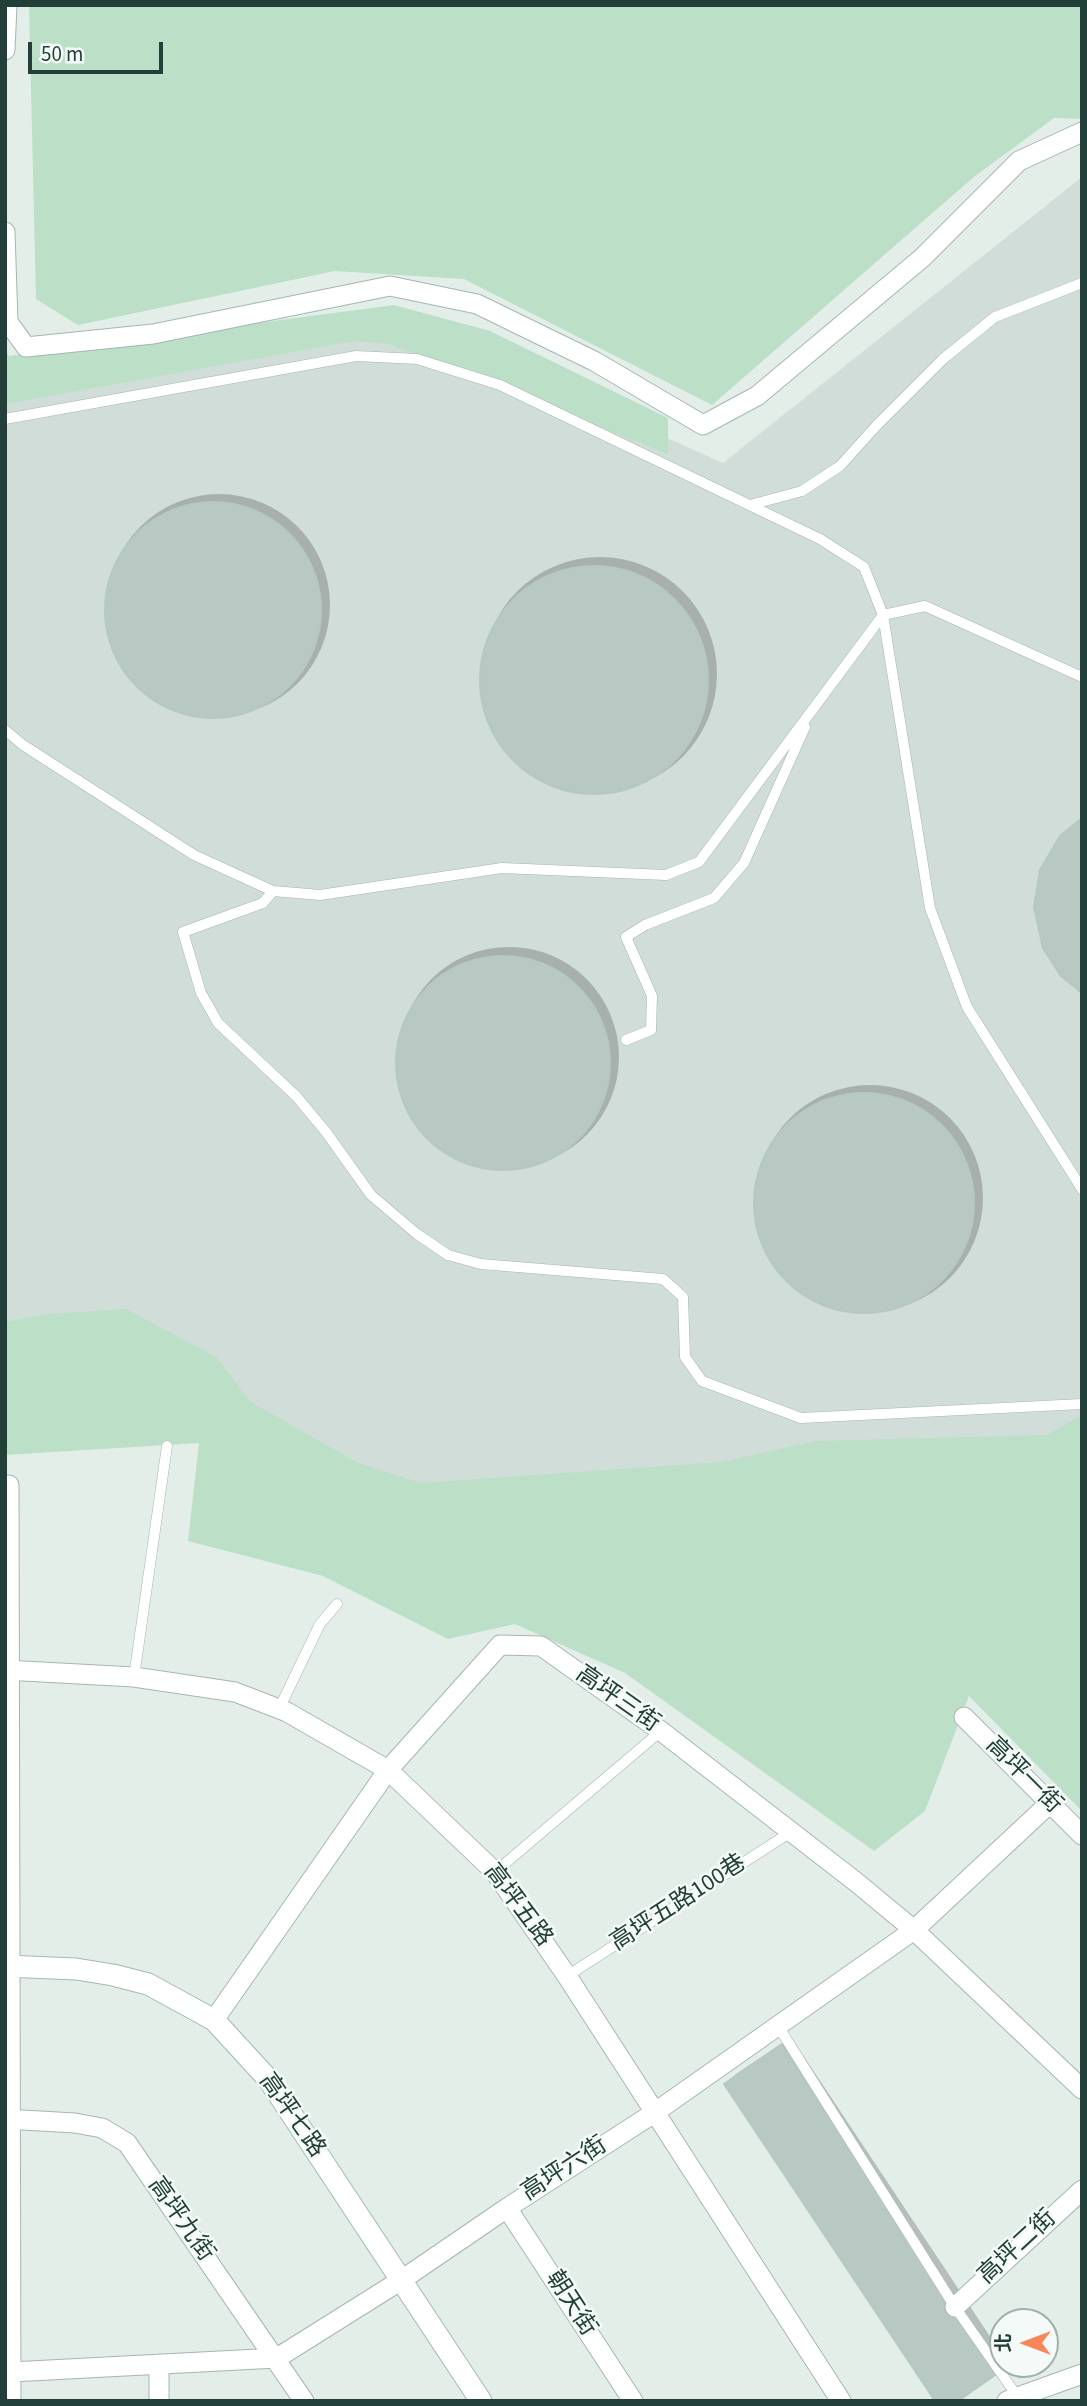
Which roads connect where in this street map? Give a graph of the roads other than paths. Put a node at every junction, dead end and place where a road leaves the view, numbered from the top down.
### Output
1 (7, 5) edge
2 (5, 50) edge
3 (1082, 132) edge
4 (5, 232) edge
5 (1082, 283) edge
6 (5, 419) edge
7 (750, 505) junction
8 (883, 615) junction
9 (1082, 677) edge
10 (814, 708) junction
11 (5, 730) edge
12 (273, 891) junction
13 (626, 1040) dead end
14 (1082, 1189) edge
15 (1082, 1404) edge
16 (167, 1446) dead end
17 (9, 1485) dead end
18 (337, 1604) dead end
19 (7, 1670) edge
20 (134, 1677) junction
21 (279, 1709) junction
22 (964, 1717) dead end
23 (661, 1731) junction
24 (388, 1770) junction
25 (1050, 1803) junction
26 (791, 1832) junction
27 (1082, 1835) edge
28 (495, 1872) junction
29 (914, 1930) junction
30 (8, 1966) edge
31 (567, 1976) junction
32 (214, 2020) junction
33 (778, 2026) junction
34 (1082, 2089) edge
35 (654, 2113) junction
36 (8, 2119) edge
37 (1082, 2190) edge
38 (507, 2208) junction
39 (403, 2279) junction
40 (955, 2307) junction
41 (277, 2358) junction
42 (159, 2364) junction
43 (11, 2372) junction
44 (1082, 2374) edge
45 (1012, 2398) edge
46 (11, 2401) edge
47 (159, 2401) edge
48 (304, 2401) edge
49 (481, 2401) edge
50 (633, 2401) edge
51 (841, 2401) edge

1 - 2 street
3 - 4 street
5 - 7 lane
6 - 7 lane
7 - 8 lane
8 - 9 lane
8 - 10 lane
8 - 14 lane
10 - 12 lane
10 - 13 lane
11 - 12 lane
12 - 15 lane
16 - 20 lane
17 - 19 street
18 - 21 lane
19 - 20 street, 高坪五路
19 - 30 street
20 - 21 street, 高坪五路
21 - 24 street, 高坪五路
22 - 25 street, 高坪一街
23 - 24 street, 高坪三街
23 - 26 street, 高坪三街
23 - 28 lane
24 - 28 street, 高坪五路
24 - 32 street, 高坪三街
25 - 27 street, 高坪一街
25 - 29 street, 高坪六街
26 - 29 street, 高坪三街
26 - 31 lane, 高坪五路100巷
28 - 31 street, 高坪五路
29 - 33 street, 高坪六街
29 - 34 street, 高坪三街
30 - 32 street, 高坪七路
30 - 36 street
31 - 35 street, 高坪五路
32 - 39 street, 高坪七路
33 - 35 street, 高坪六街
33 - 40 lane
35 - 38 street, 高坪六街
35 - 51 street, 高坪五路
36 - 41 street, 高坪九街
36 - 43 street
37 - 40 street, 高坪二街
38 - 39 street, 高坪六街
38 - 50 street, 朝天街
39 - 41 street, 高坪六街
39 - 49 street, 高坪七路
40 - 45 lane
41 - 42 street, 高坪六街
41 - 48 street, 高坪九街
42 - 43 street, 高坪六街
42 - 47 street
43 - 46 street
44 - 45 street

